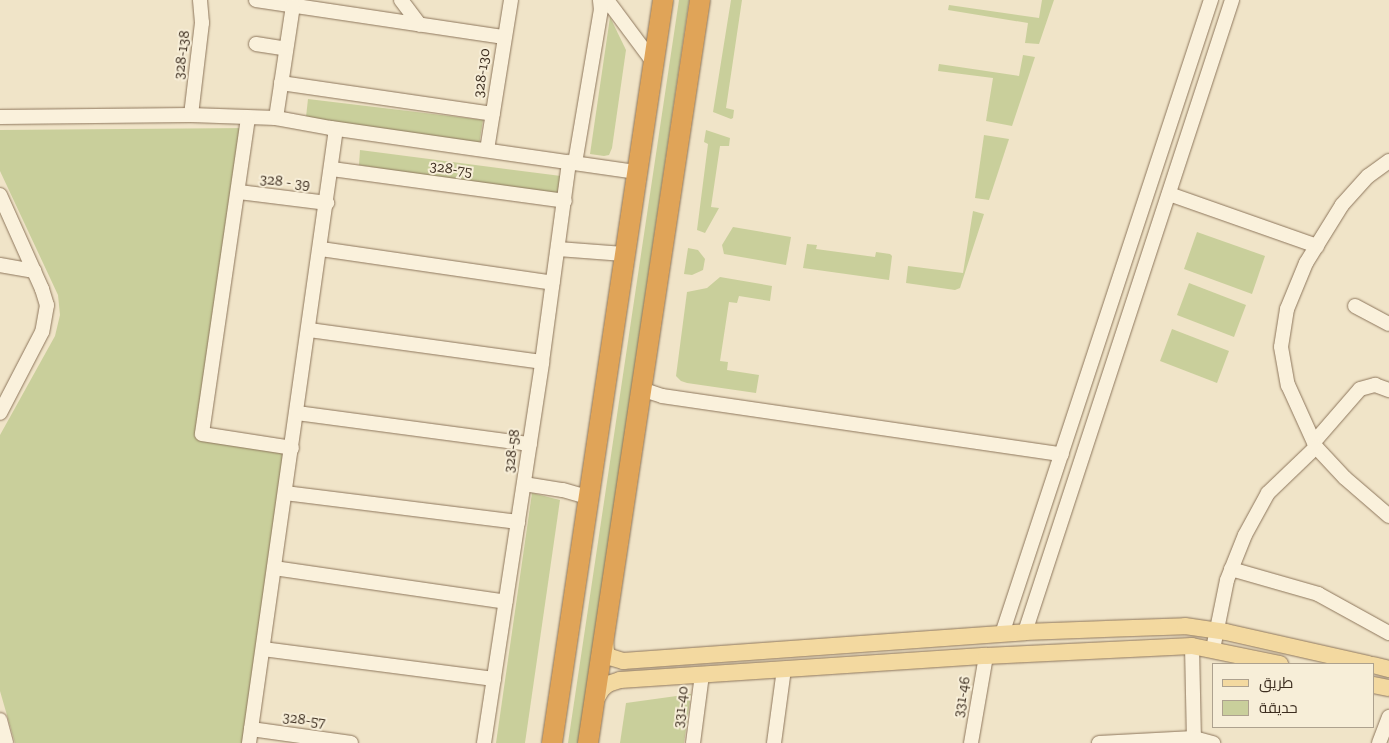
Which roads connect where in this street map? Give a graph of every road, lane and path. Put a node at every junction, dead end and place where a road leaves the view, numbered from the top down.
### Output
1 (200, 0) edge
2 (256, 0) edge
3 (401, 0) edge
4 (511, 0) edge
5 (600, 0) edge
6 (607, 0) edge
7 (663, 0) edge
8 (700, 0) edge
9 (1211, 0) edge
10 (1232, 0) edge
11 (293, 6) junction
12 (420, 25) junction
13 (504, 37) junction
14 (256, 44) dead end
15 (286, 49) junction
16 (653, 62) junction
17 (281, 83) junction
18 (493, 114) junction
19 (191, 115) junction
20 (0, 117) edge
21 (248, 118) junction
22 (276, 118) junction
23 (336, 129) junction
24 (487, 150) junction
25 (1389, 161) edge
26 (572, 162) junction
27 (332, 169) junction
28 (637, 172) junction
29 (239, 192) junction
30 (0, 194) edge
31 (1169, 194) junction
32 (565, 201) junction
33 (328, 203) junction
34 (1133, 240) junction
35 (1152, 246) junction
36 (1317, 246) junction
37 (321, 249) junction
38 (558, 249) junction
39 (624, 254) junction
40 (0, 265) edge
41 (34, 271) junction
42 (553, 283) junction
43 (1356, 306) dead end
44 (1389, 324) edge
45 (309, 330) junction
46 (542, 362) junction
47 (641, 389) junction
48 (1389, 390) edge
49 (0, 413) edge
50 (297, 413) junction
51 (530, 444) junction
52 (1315, 444) junction
53 (292, 448) junction
54 (1062, 454) junction
55 (524, 484) junction
56 (285, 493) junction
57 (588, 496) junction
58 (1389, 516) edge
59 (518, 522) junction
60 (274, 568) junction
61 (1231, 569) junction
62 (506, 602) junction
63 (1009, 613) junction
64 (1028, 624) junction
65 (1216, 630) junction
66 (605, 631) junction
67 (1389, 633) edge
68 (1002, 634) junction
69 (1192, 646) junction
70 (1214, 649) junction
71 (263, 650) junction
72 (986, 656) junction
73 (679, 657) junction
74 (1276, 663) edge
75 (1364, 663) edge
76 (1374, 665) edge
77 (784, 669) junction
78 (1389, 669) edge
79 (702, 675) junction
80 (680, 676) junction
81 (494, 679) junction
82 (1374, 685) edge
83 (1389, 688) edge
84 (592, 710) junction
85 (1389, 717) edge
86 (0, 720) edge
87 (251, 729) junction
88 (1194, 738) junction
89 (1138, 742) edge
90 (6, 743) edge
91 (249, 743) edge
92 (351, 743) edge
93 (484, 743) edge
94 (552, 743) edge
95 (588, 743) edge
96 (693, 743) edge
97 (774, 743) edge
98 (970, 743) edge
99 (1099, 743) edge
100 (1213, 743) edge
101 (1378, 743) edge

1 - 19 street, 328-138
2 - 11 street
3 - 12 street
4 - 13 street, 328-130
5 - 26 street, 328-58
6 - 16 street
7 - 16 highway
8 - 47 highway
9 - 34 street
10 - 31 street
11 - 12 street
11 - 15 street
12 - 13 street
13 - 18 street, 328-130
14 - 15 street
15 - 17 street
16 - 28 highway
17 - 18 street
17 - 22 street
18 - 24 street, 328-130
19 - 20 street
19 - 21 street
21 - 22 street
21 - 29 street
22 - 23 street
23 - 24 street
23 - 27 street
24 - 26 street
25 - 36 street
26 - 28 street
26 - 32 street, 328-58
27 - 32 street, 328-75
27 - 33 street
28 - 39 highway
29 - 33 street, 328 - 39
29 - 53 street
30 - 41 street
31 - 35 street
31 - 36 street
32 - 38 street, 328-58
33 - 37 street
34 - 35 street
34 - 54 street
35 - 64 street
36 - 52 street
37 - 42 street
37 - 45 street
38 - 39 street
38 - 42 street, 328-58
39 - 57 highway
40 - 41 street
41 - 49 street
42 - 46 street, 328-58
43 - 44 street
45 - 46 street
45 - 50 street
46 - 51 street, 328-58
47 - 54 street
47 - 66 highway
48 - 52 street
50 - 51 street
50 - 53 street
51 - 55 street, 328-58
52 - 58 street
52 - 61 street
53 - 56 street
54 - 63 street
55 - 57 street
55 - 59 street, 328-58
56 - 59 street
56 - 60 street
57 - 94 highway
59 - 62 street, 328-58
60 - 62 street
60 - 71 street
61 - 65 street
61 - 67 street
62 - 81 street, 328-58
63 - 64 street
63 - 68 street
64 - 65 main road
64 - 68 main road
65 - 70 street
65 - 75 main road
66 - 73 main road
66 - 84 highway
68 - 73 main road
69 - 70 main road
69 - 72 main road
69 - 88 street
70 - 74 main road
71 - 81 street
71 - 87 street
72 - 77 main road
72 - 98 street, 331-46
73 - 80 main road
76 - 78 main road
77 - 79 main road
77 - 97 street
79 - 80 main road
79 - 96 street, 331-40
80 - 84 main road
81 - 93 street, 328-58
82 - 83 main road
84 - 95 highway
85 - 101 street
86 - 90 street
87 - 91 street
87 - 92 street, 328-57
88 - 89 street
88 - 100 street
89 - 99 street

